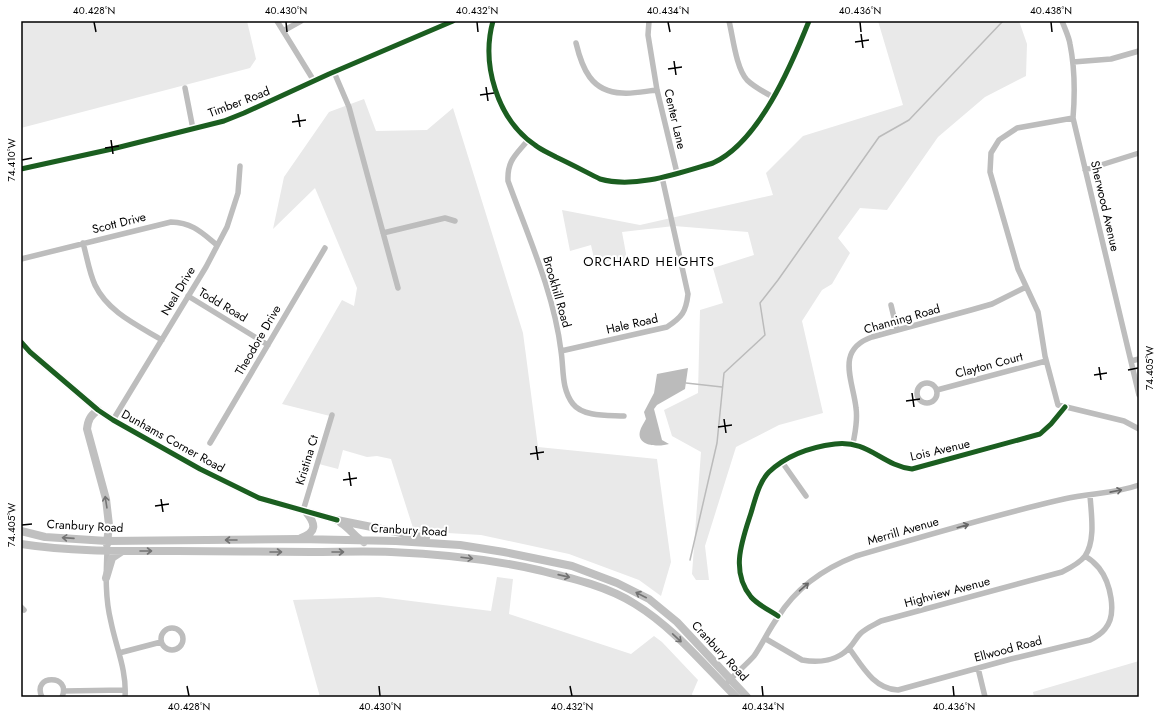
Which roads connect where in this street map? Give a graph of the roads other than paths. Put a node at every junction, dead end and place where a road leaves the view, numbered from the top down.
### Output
1 (277, 21) edge
2 (301, 21) edge
3 (453, 21) edge
4 (493, 21) edge
5 (650, 21) edge
6 (729, 21) edge
7 (809, 21) edge
8 (1062, 21) edge
9 (282, 31) junction
10 (576, 43) dead end
11 (1139, 51) edge
12 (1073, 62) junction
13 (334, 72) junction
14 (314, 81) junction
15 (185, 88) dead end
16 (657, 90) junction
17 (773, 97) junction
18 (1073, 118) junction
19 (193, 129) junction
20 (528, 140) junction
21 (1139, 153) edge
22 (240, 166) dead end
23 (21, 169) edge
24 (1085, 170) junction
25 (677, 173) junction
26 (662, 177) junction
27 (455, 221) dead end
28 (384, 233) junction
29 (83, 243) junction
30 (217, 245) junction
31 (325, 248) dead end
32 (21, 259) edge
33 (1026, 287) junction
34 (398, 288) dead end
35 (188, 296) junction
36 (891, 305) dead end
37 (897, 330) junction
38 (162, 340) junction
39 (21, 342) edge
40 (268, 345) junction
41 (561, 351) junction
42 (1139, 359) edge
43 (1046, 361) junction
44 (1131, 361) junction
45 (937, 390) dead end
46 (1139, 396) edge
47 (1064, 407) junction
48 (98, 410) junction
49 (332, 415) dead end
50 (624, 416) dead end
51 (113, 420) junction
52 (1139, 429) edge
53 (210, 443) dead end
54 (854, 444) junction
55 (782, 462) junction
56 (1139, 485) edge
57 (1090, 495) junction
58 (806, 496) dead end
59 (304, 512) junction
60 (337, 520) junction
61 (21, 531) edge
62 (298, 539) junction
63 (360, 540) junction
64 (107, 541) junction
65 (21, 544) edge
66 (460, 545) junction
67 (107, 551) junction
68 (124, 551) junction
69 (390, 552) junction
70 (1085, 556) junction
71 (106, 578) junction
72 (778, 616) junction
73 (766, 639) junction
74 (161, 642) junction
75 (849, 648) junction
76 (119, 653) junction
77 (978, 668) junction
78 (730, 679) junction
79 (724, 685) junction
80 (125, 690) junction
81 (63, 694) edge
82 (42, 697) edge
83 (125, 697) edge
84 (736, 697) edge
85 (747, 697) edge
86 (985, 697) edge

1 - 9 street
2 - 9 street
3 - 13 street, Timber Road
4 - 20 street
5 - 16 street, Center Lane
6 - 17 street
7 - 17 street
8 - 12 street, Sherwood Avenue
9 - 14 street
10 - 16 street
11 - 12 street
12 - 18 street, Sherwood Avenue
13 - 14 street, Timber Road
13 - 28 street
14 - 19 street, Timber Road
15 - 19 street
16 - 25 street, Center Lane
17 - 25 street
18 - 24 street, Sherwood Avenue
18 - 33 street
19 - 23 street, Timber Road
20 - 26 street
20 - 41 street, Brookhill Road
21 - 24 street
22 - 30 street, Neal Drive
24 - 44 street, Sherwood Avenue
25 - 26 street
26 - 41 street, Hale Road
27 - 28 street
28 - 34 street
29 - 30 street, Scott Drive
29 - 32 street, Scott Drive
29 - 38 street
30 - 35 street, Neal Drive
31 - 40 street, Theodore Drive
33 - 37 street, Channing Road
33 - 43 street
35 - 38 street, Neal Drive
35 - 40 street, Todd Road
36 - 37 street
37 - 54 street, Channing Road
38 - 51 street, Neal Drive
39 - 48 street, Dunhams Corner Road
40 - 53 street, Theodore Drive
41 - 50 street, Brookhill Road
42 - 44 street
43 - 45 street, Clayton Court
43 - 47 street
44 - 46 street, Sherwood Avenue
47 - 52 street
47 - 54 street, Lois Avenue
48 - 51 street, Dunhams Corner Road
64 -> 48 main road
49 - 59 street, Kristina Ct
51 - 59 street, Dunhams Corner Road
54 - 55 street, Lois Avenue
55 - 58 street
55 - 72 street, Lois Avenue
57 -> 56 street, Merrill Avenue
57 - 70 street
72 -> 57 street, Merrill Avenue
59 - 60 street, Dunhams Corner Road
59 - 62 main road
60 - 63 main road
60 - 66 main road
64 -> 61 main road, Cranbury Road
62 - 63 main road, Cranbury Road
62 -> 64 main road, Cranbury Road
63 - 66 main road, Cranbury Road
63 - 69 main road
64 - 67 main road
65 - 67 main road, Cranbury Road
78 -> 66 main road, Cranbury Road
67 - 68 main road, Cranbury Road
67 - 71 street
68 -> 69 main road, Cranbury Road
68 - 71 main road
69 -> 79 main road, Cranbury Road
70 - 75 street, Highview Avenue
70 - 77 street, Ellwood Road
71 - 76 street
72 - 73 street, Merrill Avenue
73 - 75 street, Highview Avenue
73 - 78 street, Merrill Avenue
74 - 74 street
74 - 76 street
75 - 77 street, Ellwood Road
76 - 80 street
77 - 86 street
78 - 79 street, Merrill Avenue
78 - 85 main road, Cranbury Road
79 - 84 main road, Cranbury Road
80 - 81 street
80 - 83 street
81 - 82 street

